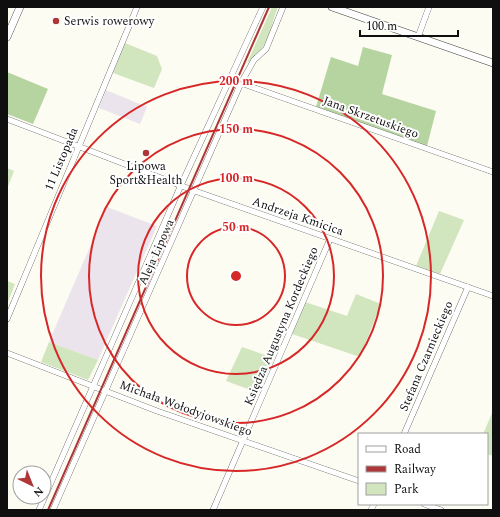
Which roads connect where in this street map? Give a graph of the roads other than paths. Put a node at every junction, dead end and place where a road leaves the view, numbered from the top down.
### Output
1 (20, 7) edge
2 (137, 7) edge
3 (263, 7) edge
4 (284, 7) edge
5 (332, 7) edge
6 (428, 7) edge
7 (7, 37) edge
8 (418, 37) junction
9 (493, 63) edge
10 (241, 83) junction
11 (7, 119) edge
12 (78, 147) junction
13 (493, 172) edge
14 (181, 185) junction
15 (195, 191) junction
16 (330, 238) junction
17 (468, 287) junction
18 (493, 296) edge
19 (7, 319) edge
20 (7, 353) edge
21 (92, 385) junction
22 (106, 391) junction
23 (404, 433) edge
24 (243, 440) junction
25 (358, 481) edge
26 (427, 505) edge
27 (39, 510) edge
28 (53, 510) edge
29 (213, 510) edge
30 (441, 510) edge

1 - 7 street
2 - 12 street, 11 Listopada
3 - 14 street, Aleja Lipowa
4 - 10 street, Aleja Lipowa
5 - 8 street
6 - 8 street
8 - 9 street
10 - 13 street, Jana Skrzetuskiego
10 - 15 street, Aleja Lipowa
11 - 12 street, Andrzeja Kmicica
12 - 14 street, Andrzeja Kmicica
12 - 19 street, 11 Listopada
14 - 15 street, Andrzeja Kmicica
14 - 21 street, Aleja Lipowa
15 - 16 street, Andrzeja Kmicica
15 - 22 street, Aleja Lipowa
16 - 17 street, Andrzeja Kmicica
16 - 24 street, Księdza Augustyna Kordeckiego
17 - 18 street, Andrzeja Kmicica
17 - 23 street, Stefana Czarnieckiego
20 - 21 street, Michała Wołodyjowskiego
21 - 22 street, Michała Wołodyjowskiego
21 - 27 street, Aleja Lipowa
22 - 24 street, Michała Wołodyjowskiego
22 - 28 street, Aleja Lipowa
24 - 25 street, Michała Wołodyjowskiego
24 - 29 street, Księdza Augustyna Kordeckiego
26 - 30 street

